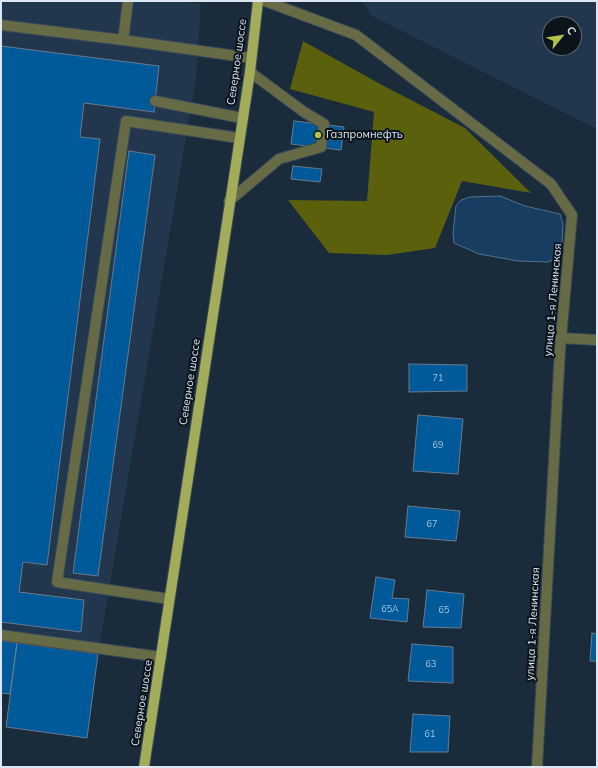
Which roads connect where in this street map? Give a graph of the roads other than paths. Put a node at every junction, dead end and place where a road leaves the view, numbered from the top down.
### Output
1 (128, 1) edge
2 (258, 1) edge
3 (265, 1) edge
4 (1, 25) edge
5 (123, 40) junction
6 (251, 58) junction
7 (250, 72) junction
8 (155, 101) dead end
9 (242, 118) junction
10 (239, 138) junction
11 (229, 201) junction
12 (561, 338) junction
13 (597, 340) edge
14 (169, 599) junction
15 (1, 635) edge
16 (160, 657) junction
17 (144, 767) edge
18 (538, 767) edge

1 - 5 street
2 - 6 main road, Северное шоссе
3 - 12 street, улица 1-я Ленинская
4 - 5 street
5 - 6 street
6 - 7 main road, Северное шоссе
7 - 9 main road, Северное шоссе
7 - 11 street
8 - 9 street
9 - 10 main road, Северное шоссе
10 - 11 main road, Северное шоссе
10 - 14 street
11 - 14 main road, Северное шоссе
12 - 13 street
12 - 18 street, улица 1-я Ленинская
14 - 16 main road, Северное шоссе
15 - 16 street
16 - 17 main road, Северное шоссе

